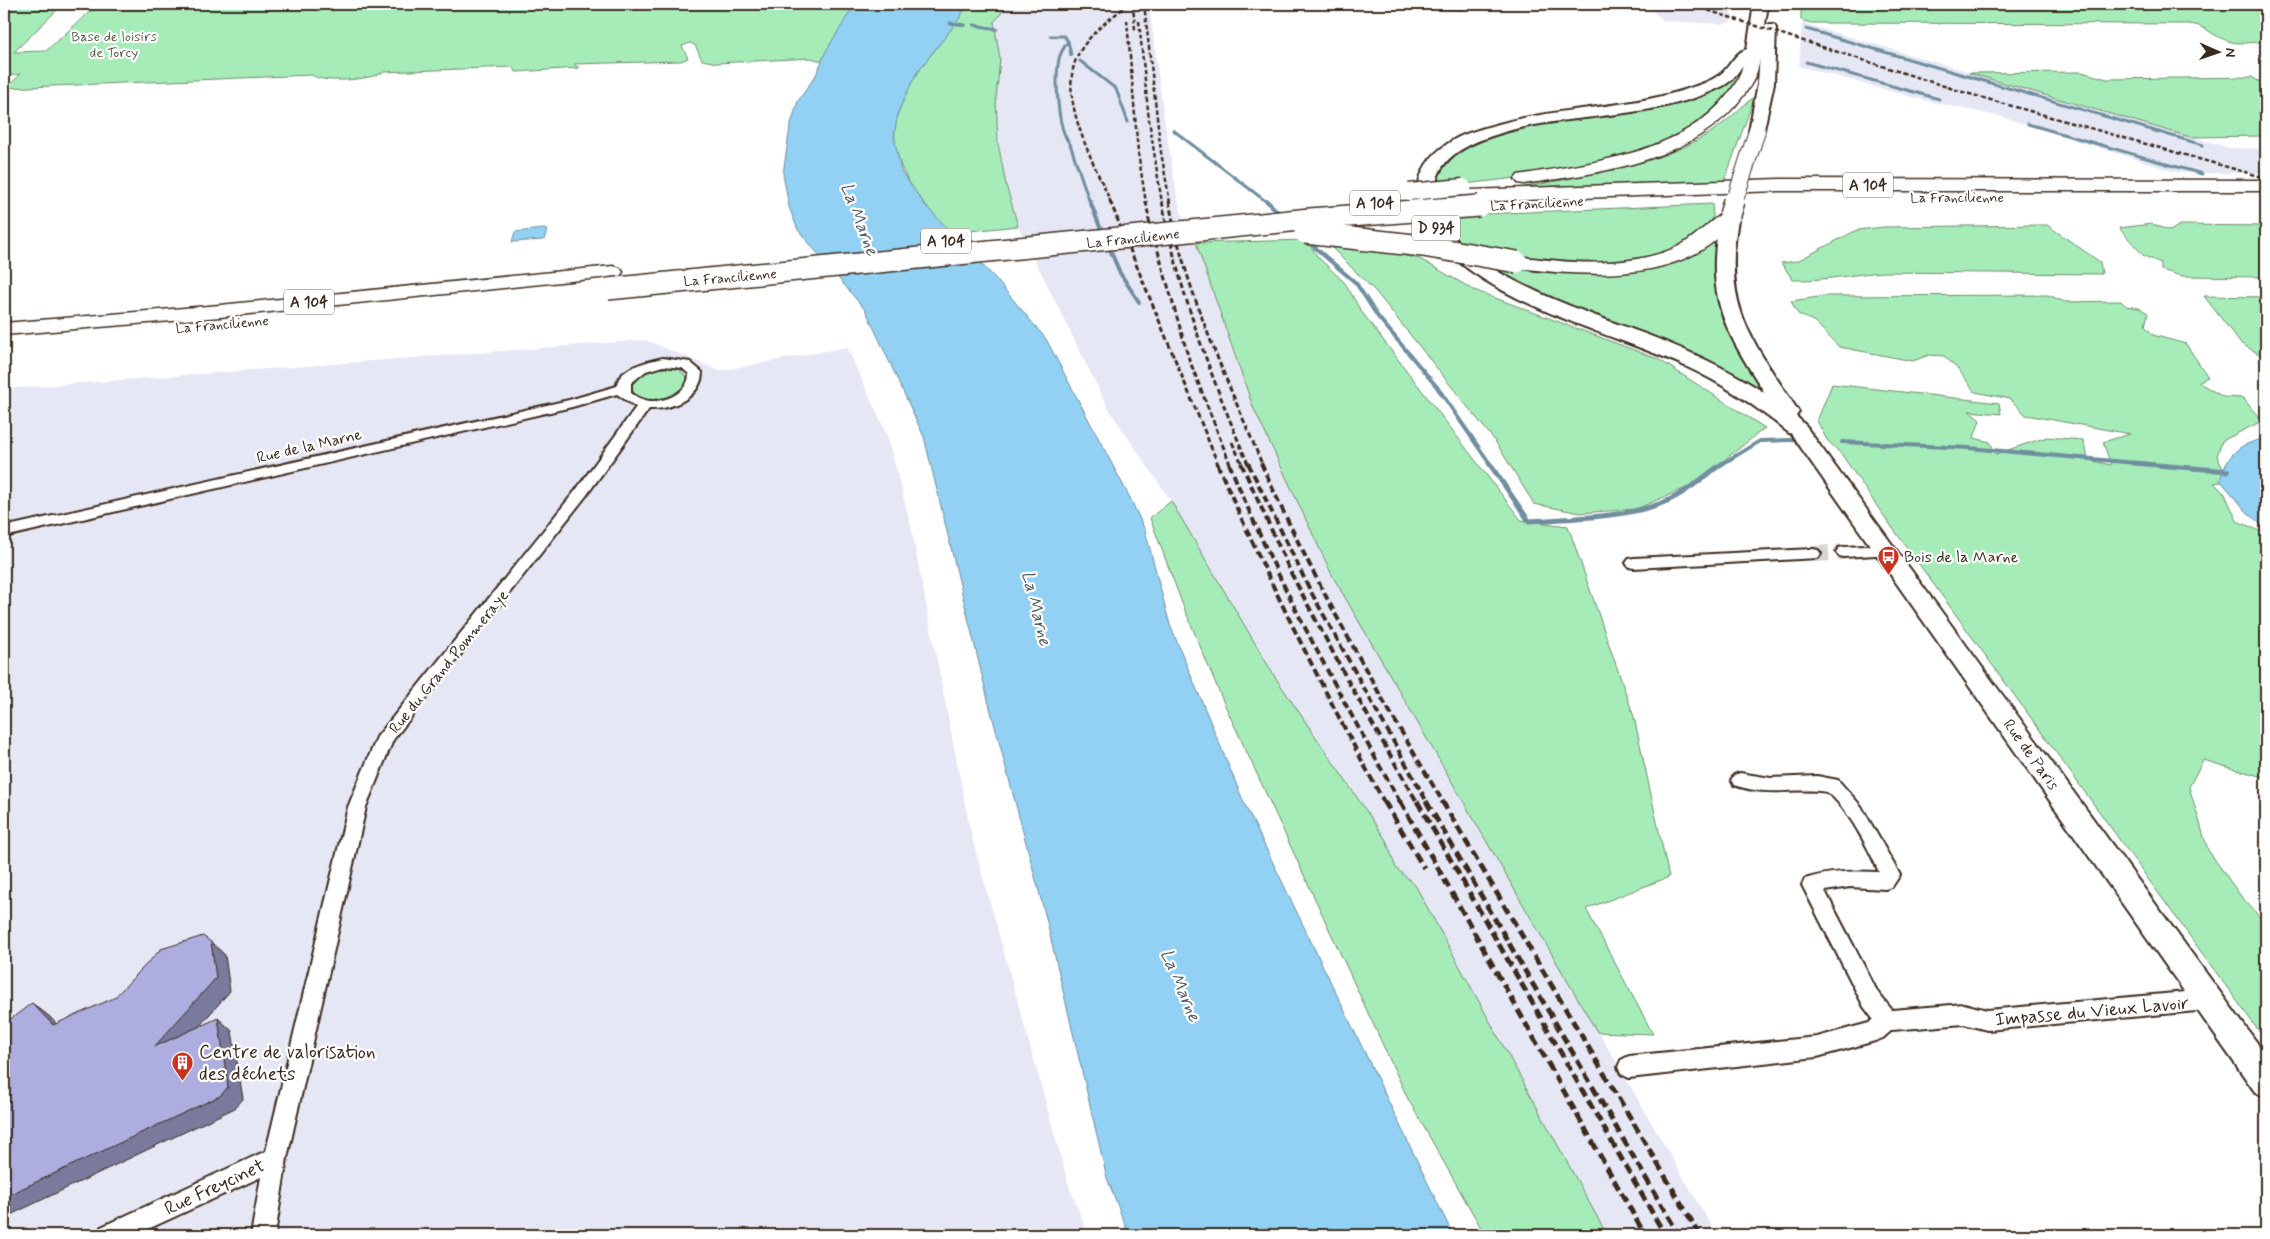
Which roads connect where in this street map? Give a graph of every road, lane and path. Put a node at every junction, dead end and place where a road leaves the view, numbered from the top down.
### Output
1 (1761, 4) edge
2 (1770, 4) edge
3 (1754, 52) junction
4 (2266, 186) edge
5 (1388, 195) dead end
6 (1369, 196) dead end
7 (1471, 196) junction
8 (2266, 197) edge
9 (1279, 210) junction
10 (1730, 215) junction
11 (1172, 235) junction
12 (611, 280) junction
13 (4, 328) edge
14 (4, 344) edge
15 (622, 389) junction
16 (645, 404) junction
17 (1797, 428) junction
18 (4, 532) edge
19 (1886, 550) junction
20 (1844, 552) tunnel mouth
21 (1812, 554) tunnel mouth
22 (1634, 563) dead end
23 (1740, 780) dead end
24 (2208, 1000) junction
25 (1886, 1020) junction
26 (1629, 1067) dead end
27 (2266, 1081) edge
28 (276, 1158) junction
29 (110, 1235) edge
30 (263, 1235) edge

1 - 3 main road
2 - 10 main road, bridge
3 - 7 highway
3 - 17 main road, D 934
4 - 7 highway, La Francilienne / A 104
5 - 7 highway, bridge
6 - 9 highway
7 - 8 highway, La Francilienne / A 104
7 - 9 highway, La Francilienne / A 104
7 - 11 highway, La Francilienne / A 104, bridge
9 - 12 highway, La Francilienne / A 104
10 - 11 highway, bridge
10 - 17 main road
11 - 12 highway, La Francilienne / A 104, bridge
12 - 13 highway, La Francilienne / A 104
12 - 14 highway, La Francilienne / A 104
15 - 16 street
15 - 16 street
15 - 18 street, Rue de la Marne
16 - 28 street, Rue du Grand Pommeraye
17 - 19 main road, Rue de Paris
19 - 20 street
19 - 24 main road, Rue de Paris
21 - 22 street
23 - 25 street
24 - 25 street, Impasse du Vieux Lavoir
24 - 27 main road, Rue de Paris
25 - 26 street
28 - 29 street, Rue Freycinet
28 - 30 street, Rue Freycinet

